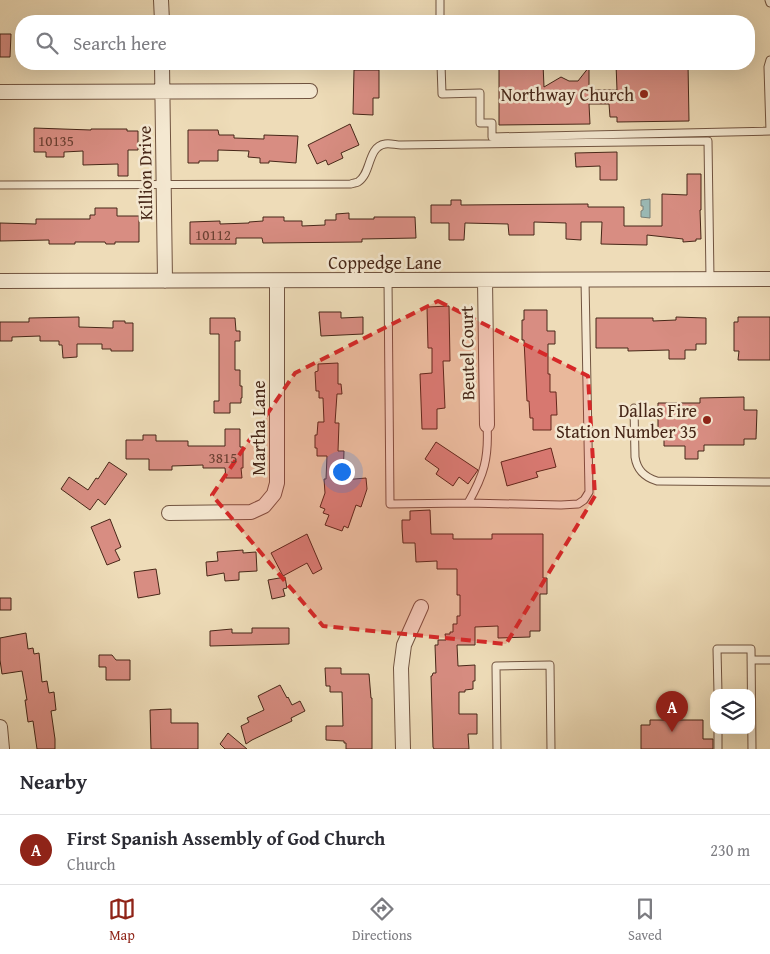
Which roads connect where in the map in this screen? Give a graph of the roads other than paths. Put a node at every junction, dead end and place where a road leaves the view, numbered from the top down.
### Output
1 (161, 0) edge
2 (440, 0) edge
3 (162, 15) edge
4 (440, 15) edge
5 (770, 60) edge
6 (162, 70) edge
7 (441, 70) edge
8 (310, 90) dead end
9 (0, 92) edge
10 (162, 92) junction
11 (164, 184) junction
12 (0, 185) edge
13 (710, 279) junction
14 (770, 279) edge
15 (388, 280) junction
16 (485, 280) junction
17 (585, 280) junction
18 (0, 281) edge
19 (165, 281) junction
20 (277, 281) junction
21 (634, 408) dead end
22 (487, 425) joint
23 (770, 482) edge
24 (468, 503) junction
25 (169, 514) dead end
26 (421, 607) dead end
27 (751, 660) junction
28 (770, 660) edge
29 (718, 689) edge
30 (0, 727) edge
31 (718, 734) edge
32 (2, 749) edge
33 (403, 749) edge
34 (497, 749) edge
35 (551, 749) edge
36 (718, 749) edge
37 (752, 749) edge

1 - 3 street
2 - 4 lane
5 - 7 lane
6 - 10 street, Killion Drive
8 - 10 street
9 - 10 street
10 - 11 street, Killion Drive
11 - 12 lane
11 - 13 lane
11 - 19 street, Killion Drive
13 - 14 street, Coppedge Lane
13 - 17 street, Coppedge Lane
15 - 16 street, Coppedge Lane
15 - 20 street, Coppedge Lane
15 - 24 lane
16 - 17 street, Coppedge Lane
16 - 22 street, Beutel Court
17 - 24 lane
18 - 19 street, Coppedge Lane
19 - 20 street, Coppedge Lane
20 - 25 street, Martha Lane
21 - 23 lane
22 - 24 lane
26 - 33 street
27 - 28 lane
27 - 29 lane
27 - 37 lane
30 - 32 street
31 - 36 lane
34 - 35 lane

